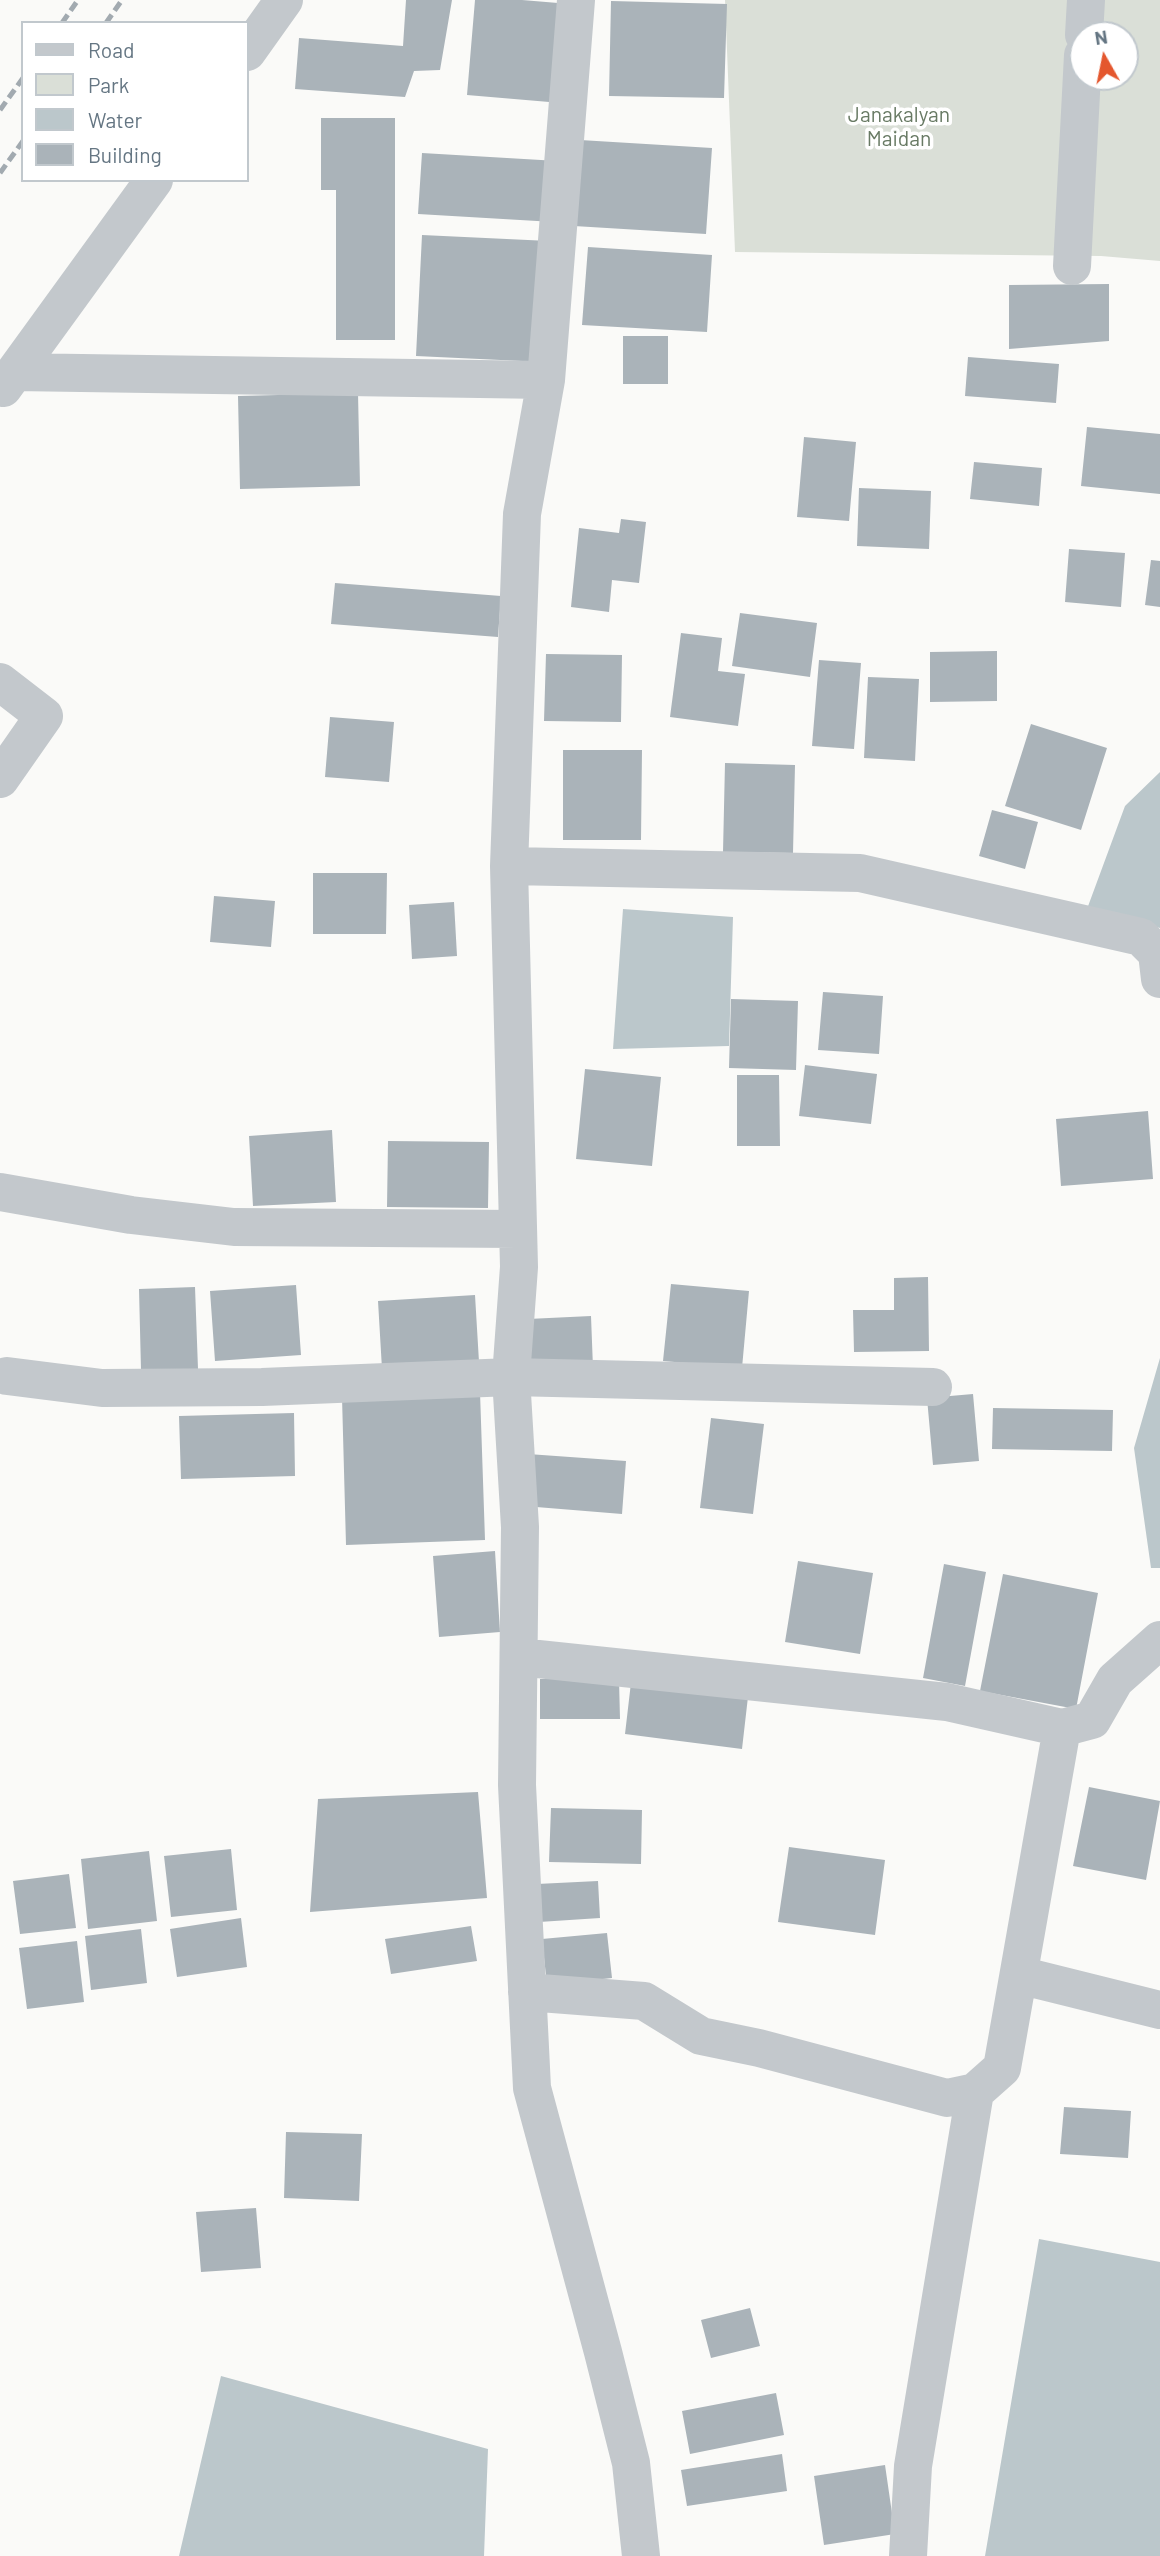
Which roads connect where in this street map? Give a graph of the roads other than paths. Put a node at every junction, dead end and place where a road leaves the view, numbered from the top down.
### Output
1 (284, 0) edge
2 (576, 0) edge
3 (1086, 0) edge
4 (1085, 21) edge
5 (248, 51) edge
6 (1081, 91) edge
7 (153, 182) edge
8 (1072, 266) dead end
9 (546, 380) junction
10 (8, 382) edge
11 (0, 682) edge
12 (0, 779) edge
13 (509, 866) junction
14 (1160, 979) edge
15 (0, 1192) edge
16 (518, 1228) junction
17 (7, 1376) dead end
18 (511, 1377) junction
19 (933, 1387) dead end
20 (1160, 1640) edge
21 (519, 1657) junction
22 (1062, 1728) junction
23 (1019, 1975) junction
24 (527, 1992) junction
25 (1160, 2010) edge
26 (975, 2092) junction
27 (641, 2556) edge
28 (908, 2556) edge

1 - 5 street
2 - 9 street
3 - 4 street
6 - 8 street
7 - 10 street
9 - 10 street
9 - 13 street
11 - 12 street
13 - 14 street
13 - 16 street
15 - 16 street
16 - 18 street
17 - 18 street
18 - 19 street
18 - 21 street
20 - 22 street
21 - 22 street
21 - 24 street
22 - 23 street
23 - 25 street
23 - 26 street
24 - 26 street
24 - 27 street
26 - 28 street

